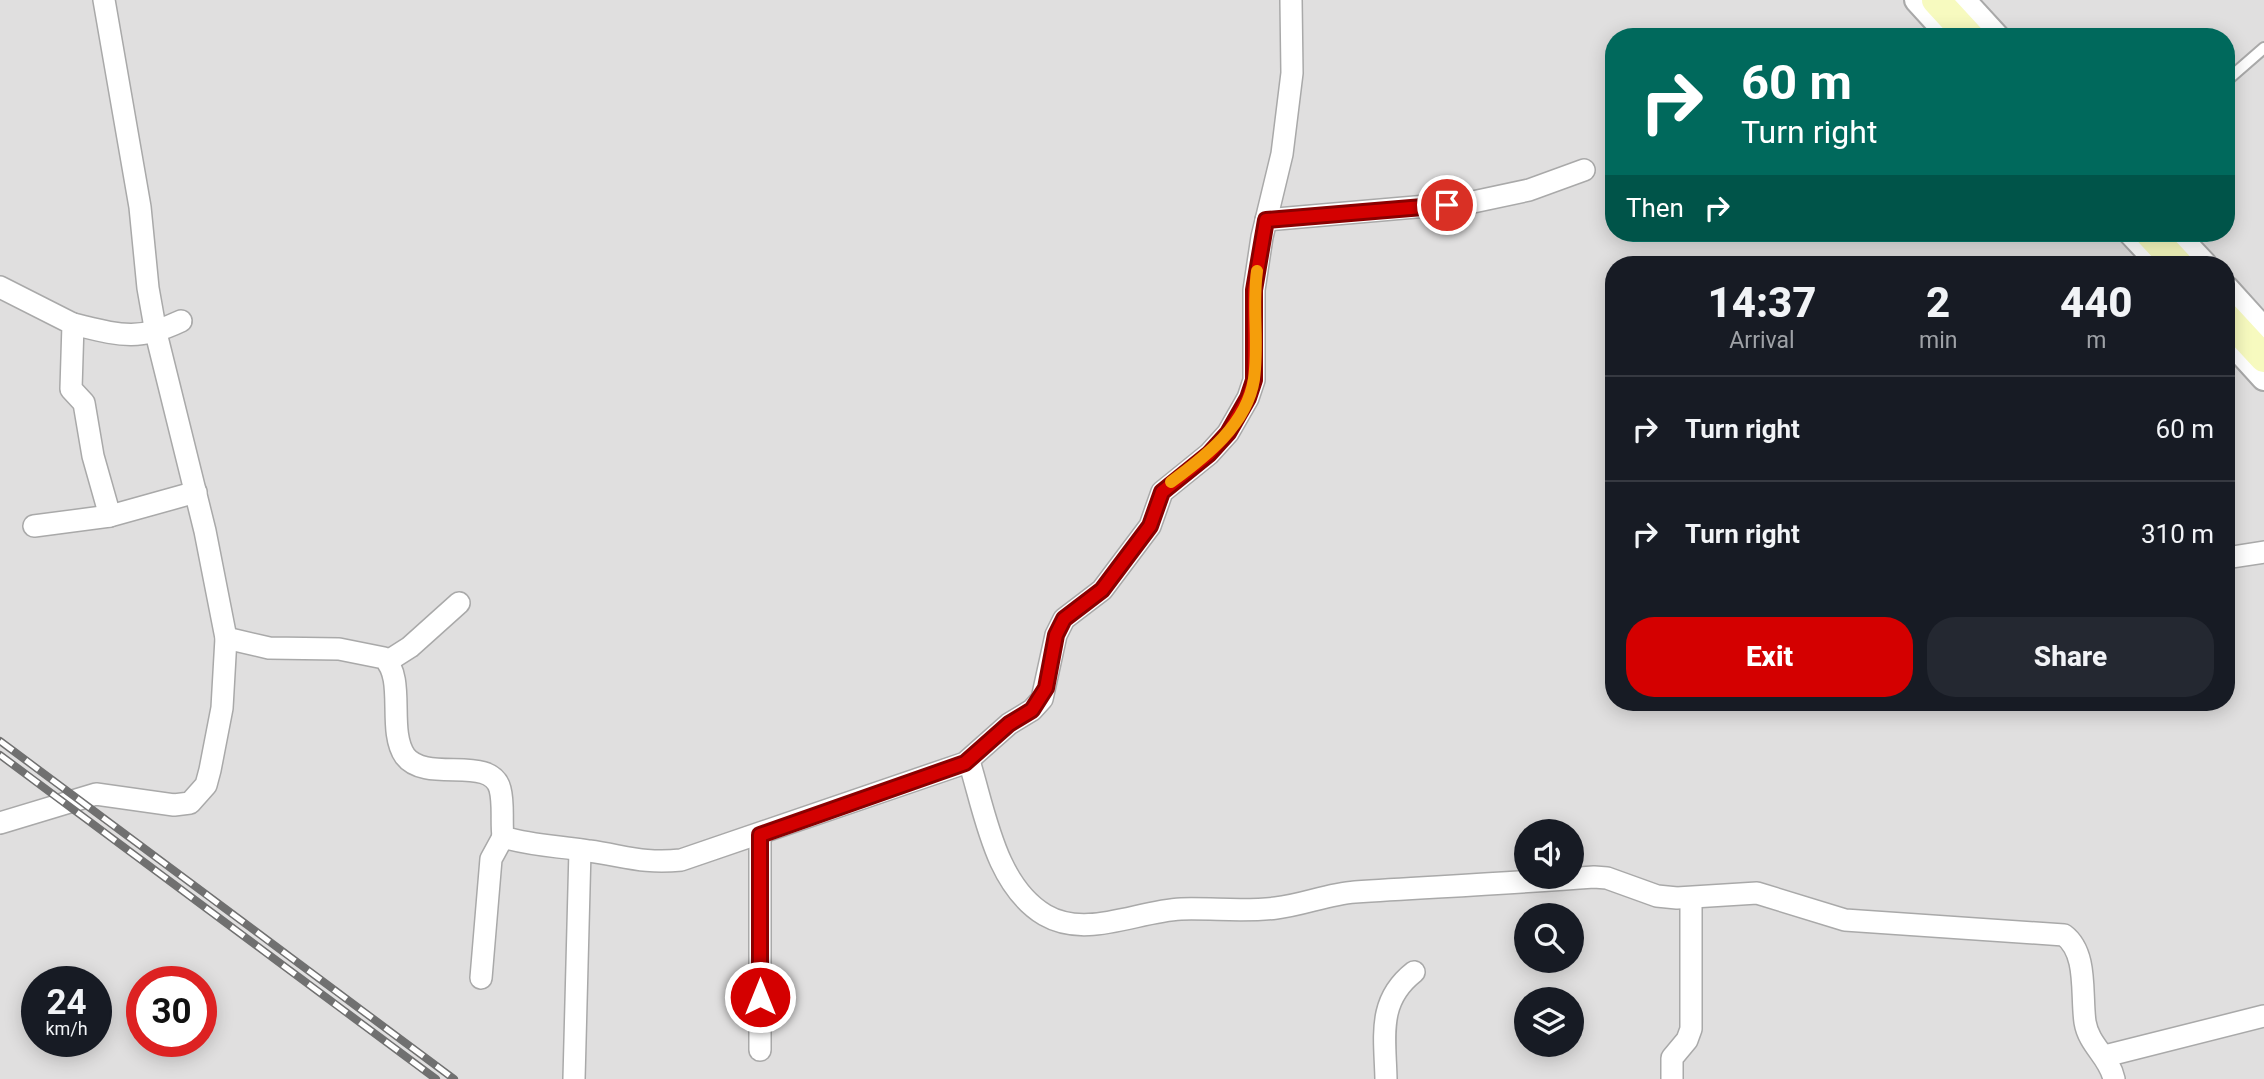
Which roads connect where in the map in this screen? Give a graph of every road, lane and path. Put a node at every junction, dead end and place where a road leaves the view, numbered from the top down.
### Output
1 (104, 0) edge
2 (1292, 0) edge
3 (1917, 0) edge
4 (1936, 0) edge
5 (1969, 2) edge
6 (1943, 28) edge
7 (1962, 28) edge
8 (1990, 28) edge
9 (2264, 48) edge
10 (2235, 73) edge
11 (1584, 170) dead end
12 (1266, 220) junction
13 (2139, 242) edge
14 (2157, 242) edge
15 (2183, 242) edge
16 (2153, 256) edge
17 (2171, 256) edge
18 (2197, 256) edge
19 (0, 287) edge
20 (2235, 298) edge
21 (181, 321) dead end
22 (73, 324) junction
23 (2235, 327) edge
24 (2264, 330) edge
25 (156, 333) junction
26 (2235, 347) edge
27 (2264, 358) edge
28 (2264, 378) edge
29 (196, 492) junction
30 (110, 516) junction
31 (34, 526) dead end
32 (2264, 552) edge
33 (2235, 557) edge
34 (459, 603) dead end
35 (226, 638) junction
36 (388, 661) junction
37 (969, 761) junction
38 (0, 823) edge
39 (760, 835) junction
40 (503, 837) junction
41 (580, 850) junction
42 (1691, 898) junction
43 (1414, 972) dead end
44 (481, 978) dead end
45 (2264, 1016) edge
46 (760, 1051) dead end
47 (2105, 1056) junction
48 (574, 1079) edge
49 (1386, 1079) edge
50 (1672, 1079) edge
51 (2114, 1079) edge

1 - 25 street
2 - 12 street
3 - 6 street
4 - 7 main road
5 - 8 street
9 - 10 lane
11 - 12 street
12 - 37 street
13 - 16 street
14 - 17 main road
15 - 18 street
19 - 22 street
20 - 24 street
21 - 25 street
22 - 25 street
22 - 30 street
23 - 27 main road
25 - 29 street
26 - 28 street
29 - 30 street
29 - 35 street
30 - 31 street
32 - 33 street
34 - 36 street
35 - 36 street
35 - 38 street
36 - 40 street
37 - 39 street
37 - 42 street
39 - 41 street
39 - 46 street
40 - 41 street
40 - 44 street
41 - 48 street
42 - 47 street
42 - 50 street
43 - 49 street
45 - 47 street
47 - 51 street

